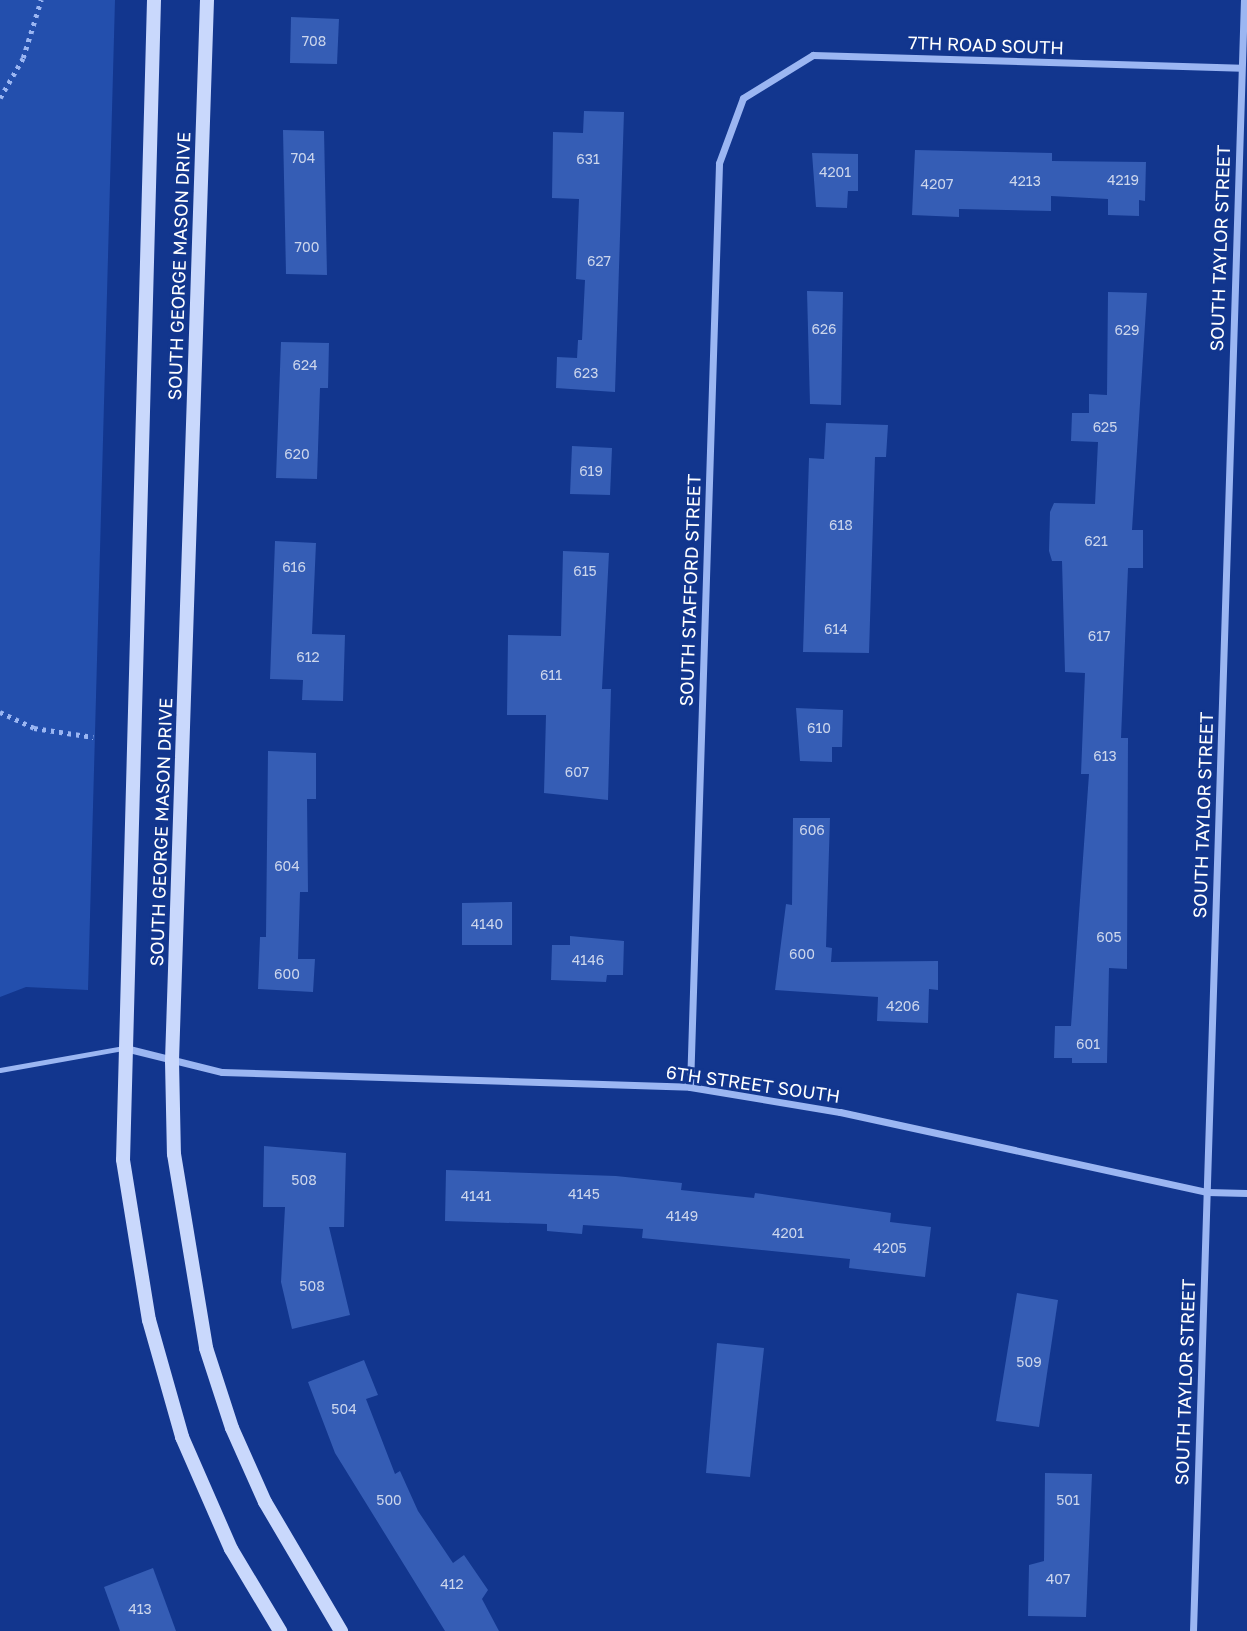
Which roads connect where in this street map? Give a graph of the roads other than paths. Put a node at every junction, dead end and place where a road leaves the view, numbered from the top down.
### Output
1 (153, 0) edge
2 (207, 0) edge
3 (1244, 0) edge
4 (1241, 68) junction
5 (743, 98) joint
6 (124, 1048) junction
7 (172, 1061) junction
8 (0, 1070) edge
9 (690, 1087) junction
10 (1207, 1192) junction
11 (1247, 1193) edge
12 (280, 1631) edge
13 (341, 1631) edge
14 (1193, 1631) edge

1 - 6 main road, SOUTH GEORGE MASON DRIVE
2 - 7 main road, SOUTH GEORGE MASON DRIVE
3 - 4 street, SOUTH TAYLOR STREET
4 - 5 street, 7TH ROAD SOUTH
4 - 10 street, SOUTH TAYLOR STREET
5 - 9 street, SOUTH STAFFORD STREET
6 - 7 street, 6TH STREET SOUTH
6 - 8 lane
6 - 12 main road, SOUTH GEORGE MASON DRIVE
7 - 9 street, 6TH STREET SOUTH
7 - 13 main road, SOUTH GEORGE MASON DRIVE
9 - 10 street, 6TH STREET SOUTH
10 - 11 street, 6TH STREET SOUTH
10 - 14 street, SOUTH TAYLOR STREET

